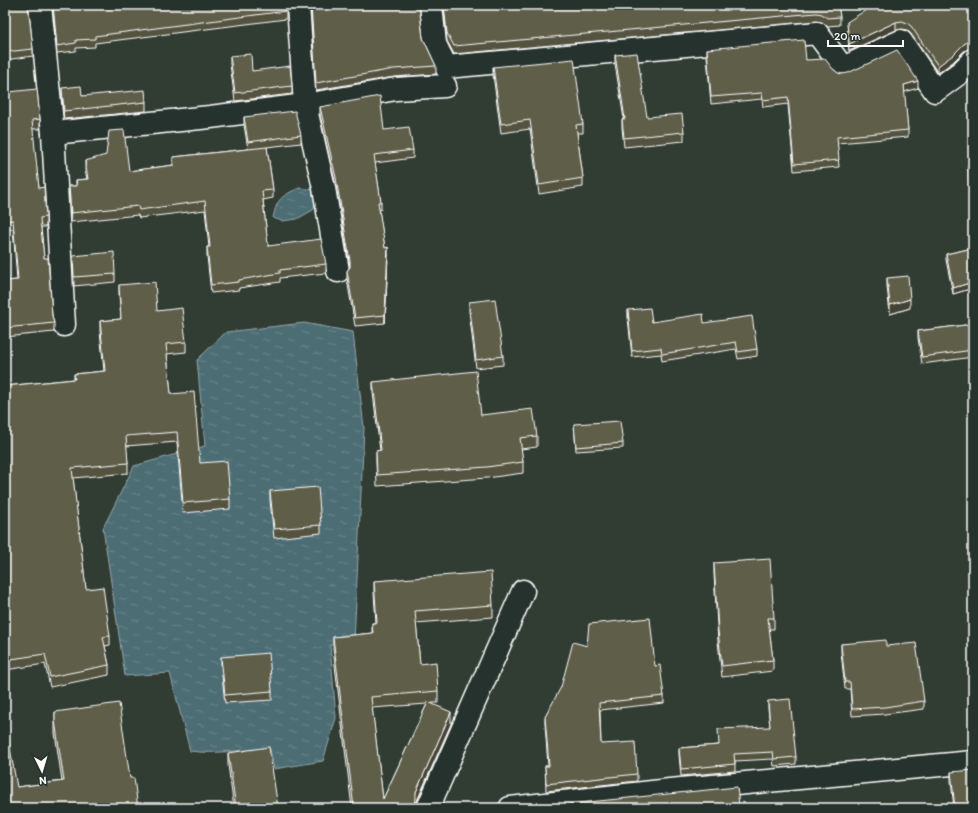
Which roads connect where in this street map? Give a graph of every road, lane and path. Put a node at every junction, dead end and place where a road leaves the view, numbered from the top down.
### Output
1 (40, 5) edge
2 (298, 5) edge
3 (432, 5) edge
4 (973, 60) edge
5 (445, 86) dead end
6 (305, 105) junction
7 (53, 133) junction
8 (338, 271) dead end
9 (64, 325) dead end
10 (523, 591) dead end
11 (973, 762) edge
12 (428, 808) edge
13 (510, 808) edge

1 - 7 street
2 - 6 street
3 - 4 street
5 - 6 street
6 - 7 street
6 - 8 street
7 - 9 street
10 - 12 street
11 - 13 street

